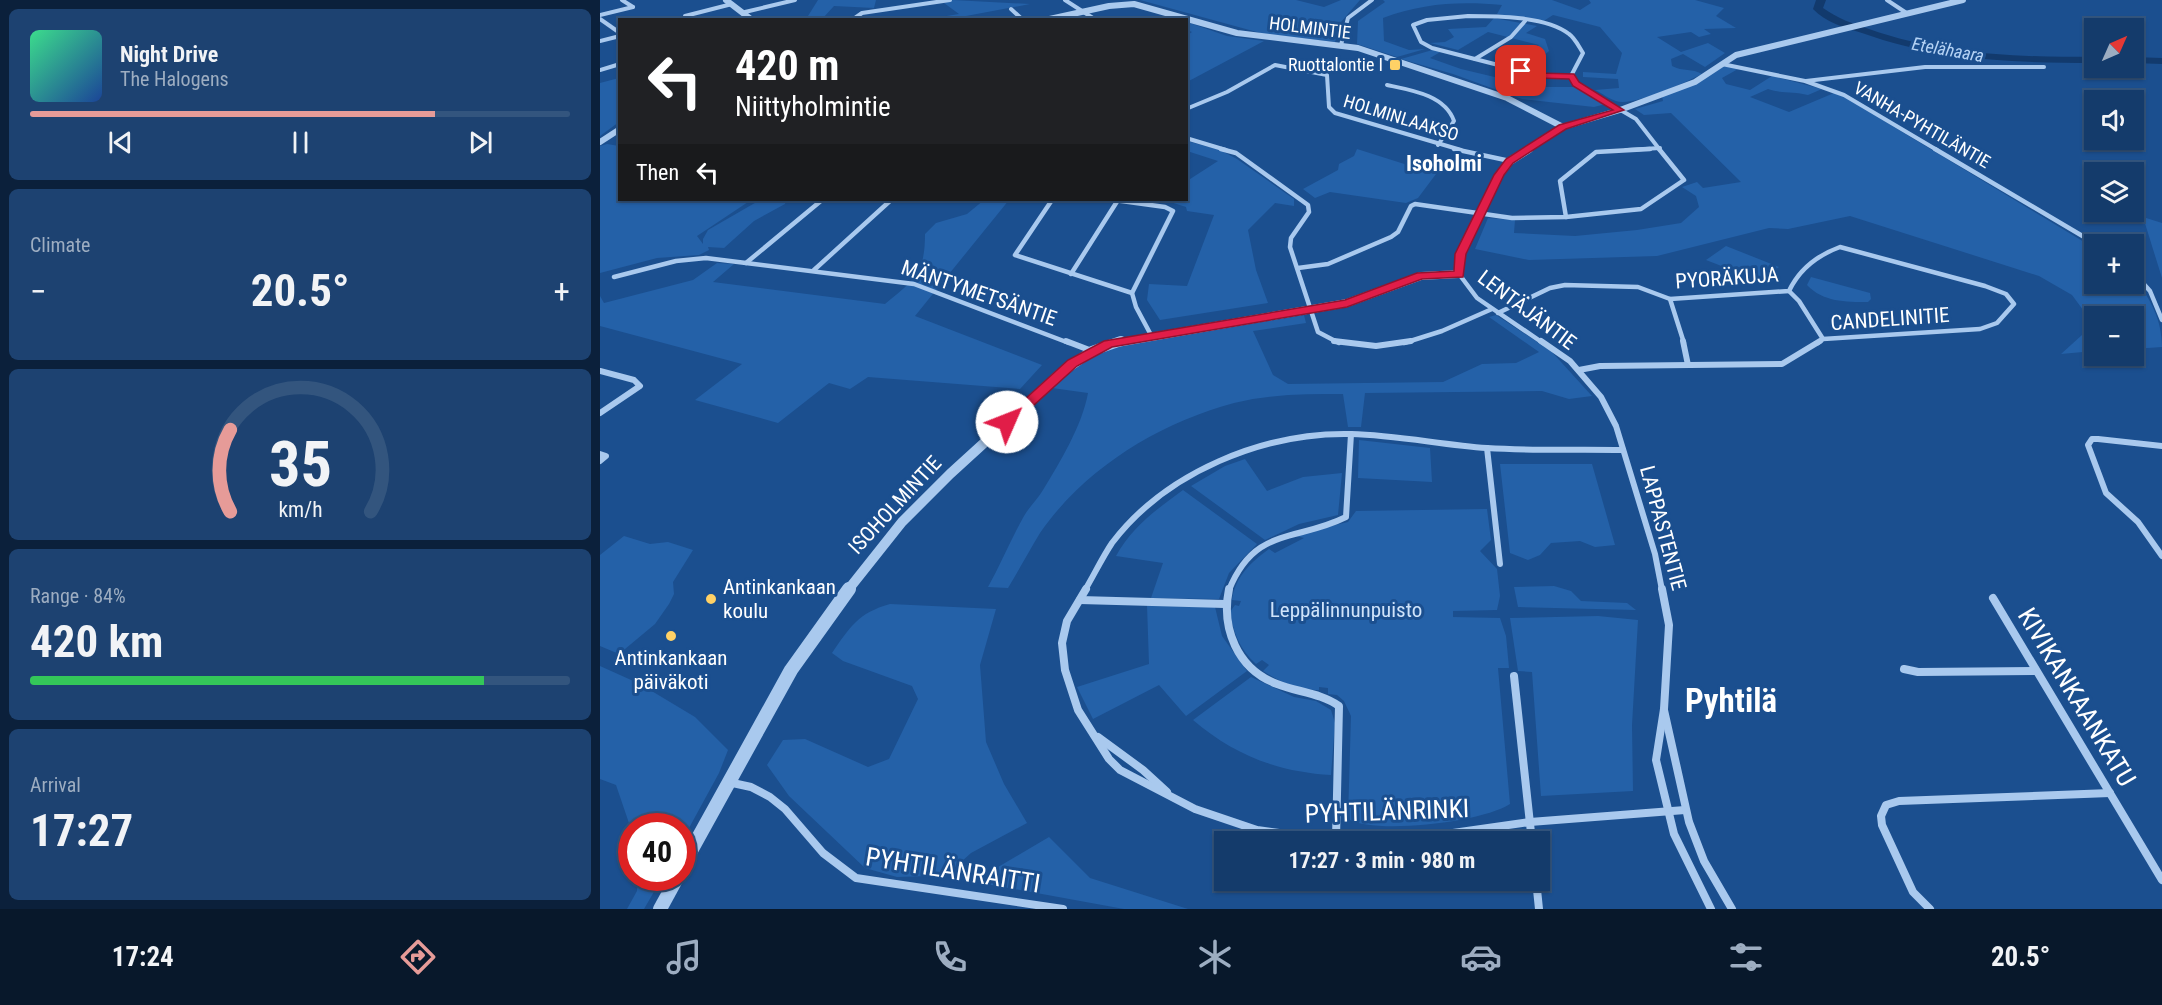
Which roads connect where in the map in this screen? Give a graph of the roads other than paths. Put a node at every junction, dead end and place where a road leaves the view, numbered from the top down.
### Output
1 (622, 0) edge
2 (726, 0) edge
3 (795, 0) edge
4 (950, 0) edge
5 (1065, 0) edge
6 (1371, 0) edge
7 (1887, 0) edge
8 (1963, 0) edge
9 (732, 4) junction
10 (1011, 9) dead end
11 (1084, 11) junction
12 (745, 12) junction
13 (1908, 14) junction
14 (685, 16) dead end
15 (600, 17) edge
16 (750, 18) edge
17 (855, 18) edge
18 (1021, 18) edge
19 (1054, 18) edge
20 (1093, 18) edge
21 (1184, 18) edge
22 (1188, 19) edge
23 (1526, 21) junction
24 (618, 33) edge
25 (618, 36) edge
26 (600, 41) edge
27 (1341, 45) junction
28 (1475, 59) junction
29 (1722, 64) junction
30 (618, 65) edge
31 (2044, 68) dead end
32 (600, 70) edge
33 (1571, 76) junction
34 (1805, 81) junction
35 (1387, 85) dead end
36 (1188, 108) edge
37 (1620, 110) junction
38 (1563, 127) junction
39 (618, 130) edge
40 (1188, 139) edge
41 (600, 142) edge
42 (1438, 145) junction
43 (1660, 148) junction
44 (1510, 161) junction
45 (821, 201) edge
46 (891, 201) edge
47 (904, 201) edge
48 (926, 201) edge
49 (1051, 201) edge
50 (1115, 201) edge
51 (1123, 201) edge
52 (1480, 214) junction
53 (1566, 217) junction
54 (2084, 237) edge
55 (1840, 247) joint
56 (746, 263) junction
57 (1298, 268) junction
58 (814, 270) junction
59 (1071, 274) junction
60 (1459, 274) junction
61 (614, 277) dead end
62 (2144, 284) edge
63 (1789, 291) junction
64 (1132, 292) junction
65 (1670, 300) junction
66 (1492, 309) junction
67 (1309, 311) junction
68 (1498, 312) junction
69 (2162, 320) edge
70 (1151, 335) junction
71 (1823, 339) junction
72 (1092, 351) junction
73 (1688, 365) junction
74 (1579, 370) junction
75 (600, 371) edge
76 (600, 413) edge
77 (1351, 434) junction
78 (2162, 446) edge
79 (1487, 448) junction
80 (1623, 450) junction
81 (600, 454) edge
82 (600, 461) edge
83 (2162, 556) edge
84 (1500, 564) dead end
85 (1993, 598) dead end
86 (1080, 600) junction
87 (1225, 604) junction
88 (1904, 669) dead end
89 (2035, 671) junction
90 (1514, 676) dead end
91 (1664, 709) junction
92 (1095, 736) junction
93 (728, 782) junction
94 (2110, 794) junction
95 (1169, 795) junction
96 (1685, 810) junction
97 (1668, 812) junction
98 (1530, 822) junction
99 (1269, 831) edge
100 (1336, 831) edge
101 (1467, 831) edge
102 (1531, 831) edge
103 (696, 841) edge
104 (2162, 880) edge
105 (670, 891) edge
106 (1537, 891) edge
107 (660, 909) edge
108 (1063, 909) edge
109 (1539, 909) edge
110 (1711, 909) edge
111 (1732, 909) edge
112 (1930, 909) edge

1 - 15 street
2 - 9 street
3 - 12 street
4 - 17 street
5 - 11 street
6 - 27 street
7 - 13 street
8 - 13 street
9 - 12 street
9 - 14 street
10 - 18 street
11 - 19 street, HOLMINTIE
11 - 20 street
11 - 21 street, HOLMINTIE
12 - 16 street
13 - 29 street
15 - 24 street
22 - 27 street, HOLMINTIE
23 - 28 street
23 - 28 street
23 - 33 street
25 - 26 street
27 - 38 street, HOLMINTIE
28 - 33 street
29 - 34 street, VANHA-PYHTILÄNTIE
29 - 37 street
30 - 32 street
31 - 34 street
33 - 37 street
34 - 54 street, VANHA-PYHTILÄNTIE
35 - 42 street
36 - 42 street, HOLMINLAAKSO
37 - 38 street
37 - 43 street
38 - 44 street
39 - 41 street
40 - 57 street
42 - 44 street, HOLMINLAAKSO
43 - 53 street
43 - 53 street
44 - 52 street
45 - 56 street
46 - 58 street
47 - 48 street
49 - 59 street
50 - 59 street
51 - 64 street
52 - 53 street
52 - 57 street
52 - 60 street
55 - 63 street, PYORÄKUJA
55 - 71 street, CANDELINITIE
56 - 58 street, MÄNTYMETSÄNTIE
56 - 61 street, MÄNTYMETSÄNTIE
57 - 67 street
58 - 72 street, MÄNTYMETSÄNTIE
59 - 64 street
60 - 66 street, LENTÄJÄNTIE
60 - 67 street, ISOHOLMINTIE
62 - 69 street
63 - 65 street, PYORÄKUJA
63 - 71 street
64 - 70 street
65 - 68 street, PYORÄKUJA
65 - 73 street
66 - 67 street
66 - 68 street, LENTÄJÄNTIE
67 - 70 street, ISOHOLMINTIE
68 - 74 street, LENTÄJÄNTIE
70 - 72 street, ISOHOLMINTIE
71 - 73 street, CANDELINITIE
72 - 93 street, ISOHOLMINTIE
73 - 74 street, CANDELINITIE
74 - 80 street, LAPPASTENTIE
75 - 76 street
77 - 79 street, PYHTILÄNRINKI
77 - 86 street, PYHTILÄNRINKI
77 - 87 street
78 - 83 street
79 - 80 street, PYHTILÄNRINKI
79 - 84 street
80 - 91 street, LAPPASTENTIE
81 - 82 street
85 - 89 street, KIVIKANKAANKATU
86 - 87 street
86 - 92 street, PYHTILÄNRINKI
87 - 100 street
88 - 89 street
89 - 94 street, KIVIKANKAANKATU
90 - 98 street
91 - 96 street, LAPPASTENTIE
91 - 97 street, LAPPASTENTIE
92 - 95 street, PYHTILÄNRINKI
92 - 95 street, PYHTILÄNRINKI
93 - 103 street, ISOHOLMINTIE
93 - 108 street, PYHTILÄNRAITTI
94 - 104 street, KIVIKANKAANKATU
94 - 112 street
95 - 99 street, PYHTILÄNRINKI
96 - 97 street, PYHTILÄNRINKI
96 - 111 street, LAPPASTENTIE
97 - 98 street, PYHTILÄNRINKI
97 - 110 street, LAPPASTENTIE
98 - 101 street, PYHTILÄNRINKI
98 - 102 street
105 - 107 street
106 - 109 street

